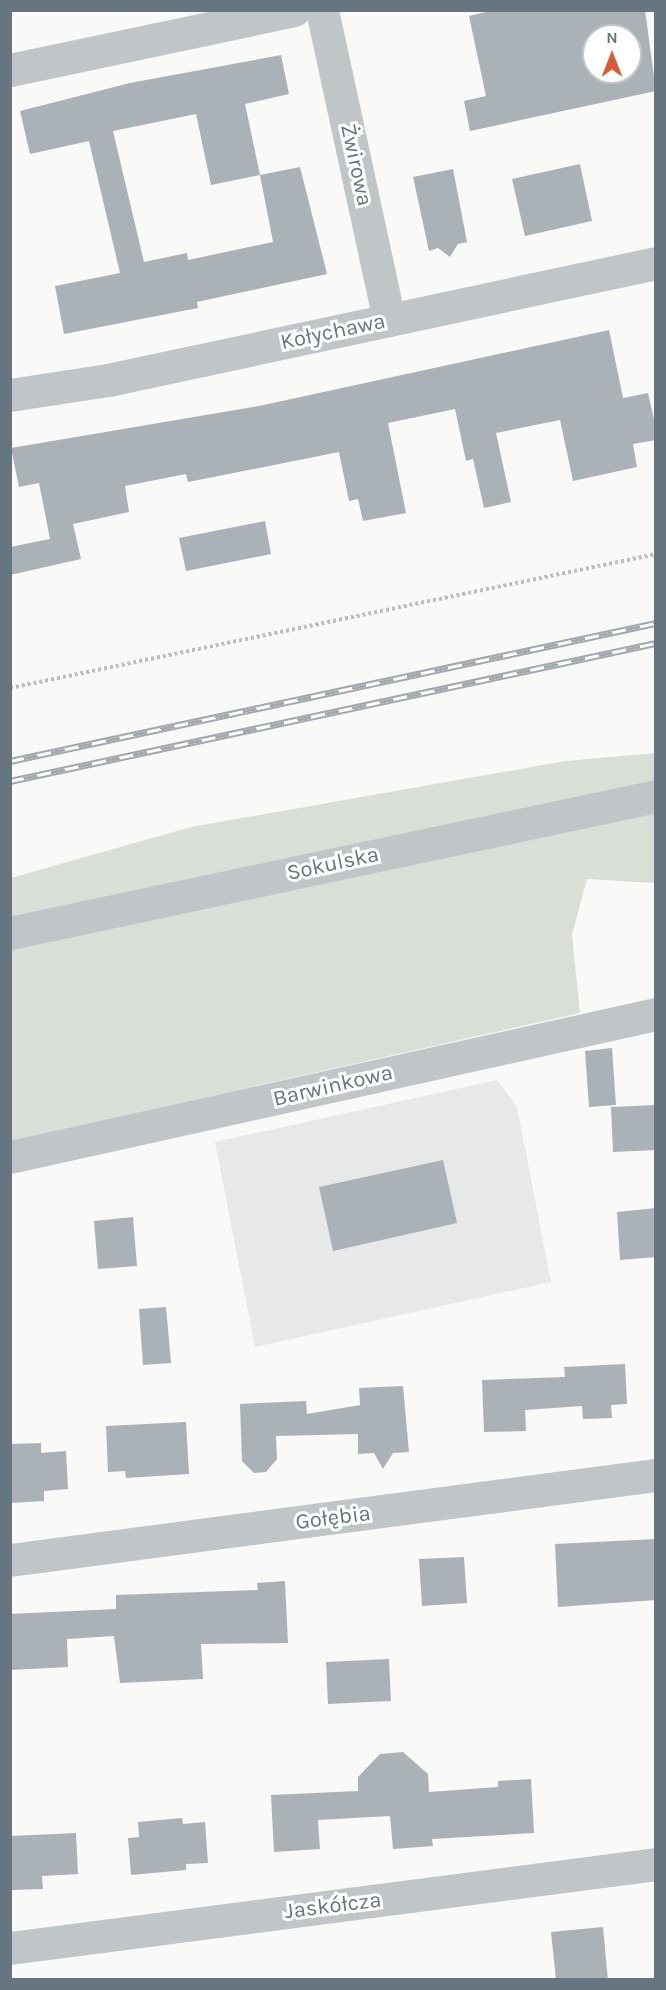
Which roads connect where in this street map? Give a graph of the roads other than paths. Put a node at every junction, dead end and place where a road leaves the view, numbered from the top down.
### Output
1 (294, 10) edge
2 (322, 10) edge
3 (10, 70) edge
4 (656, 263) edge
5 (389, 320) junction
6 (10, 395) edge
7 (656, 796) edge
8 (10, 933) edge
9 (656, 1014) edge
10 (10, 1157) edge
11 (656, 1475) edge
12 (10, 1560) edge
13 (656, 1864) edge
14 (10, 1948) edge

1 - 3 street
2 - 5 street, Żwirowa
4 - 5 street, Kołychawa
5 - 6 street, Kołychawa
7 - 8 street, Sokulska
9 - 10 street, Barwinkowa
11 - 12 street, Gołębia
13 - 14 street, Jaskółcza

